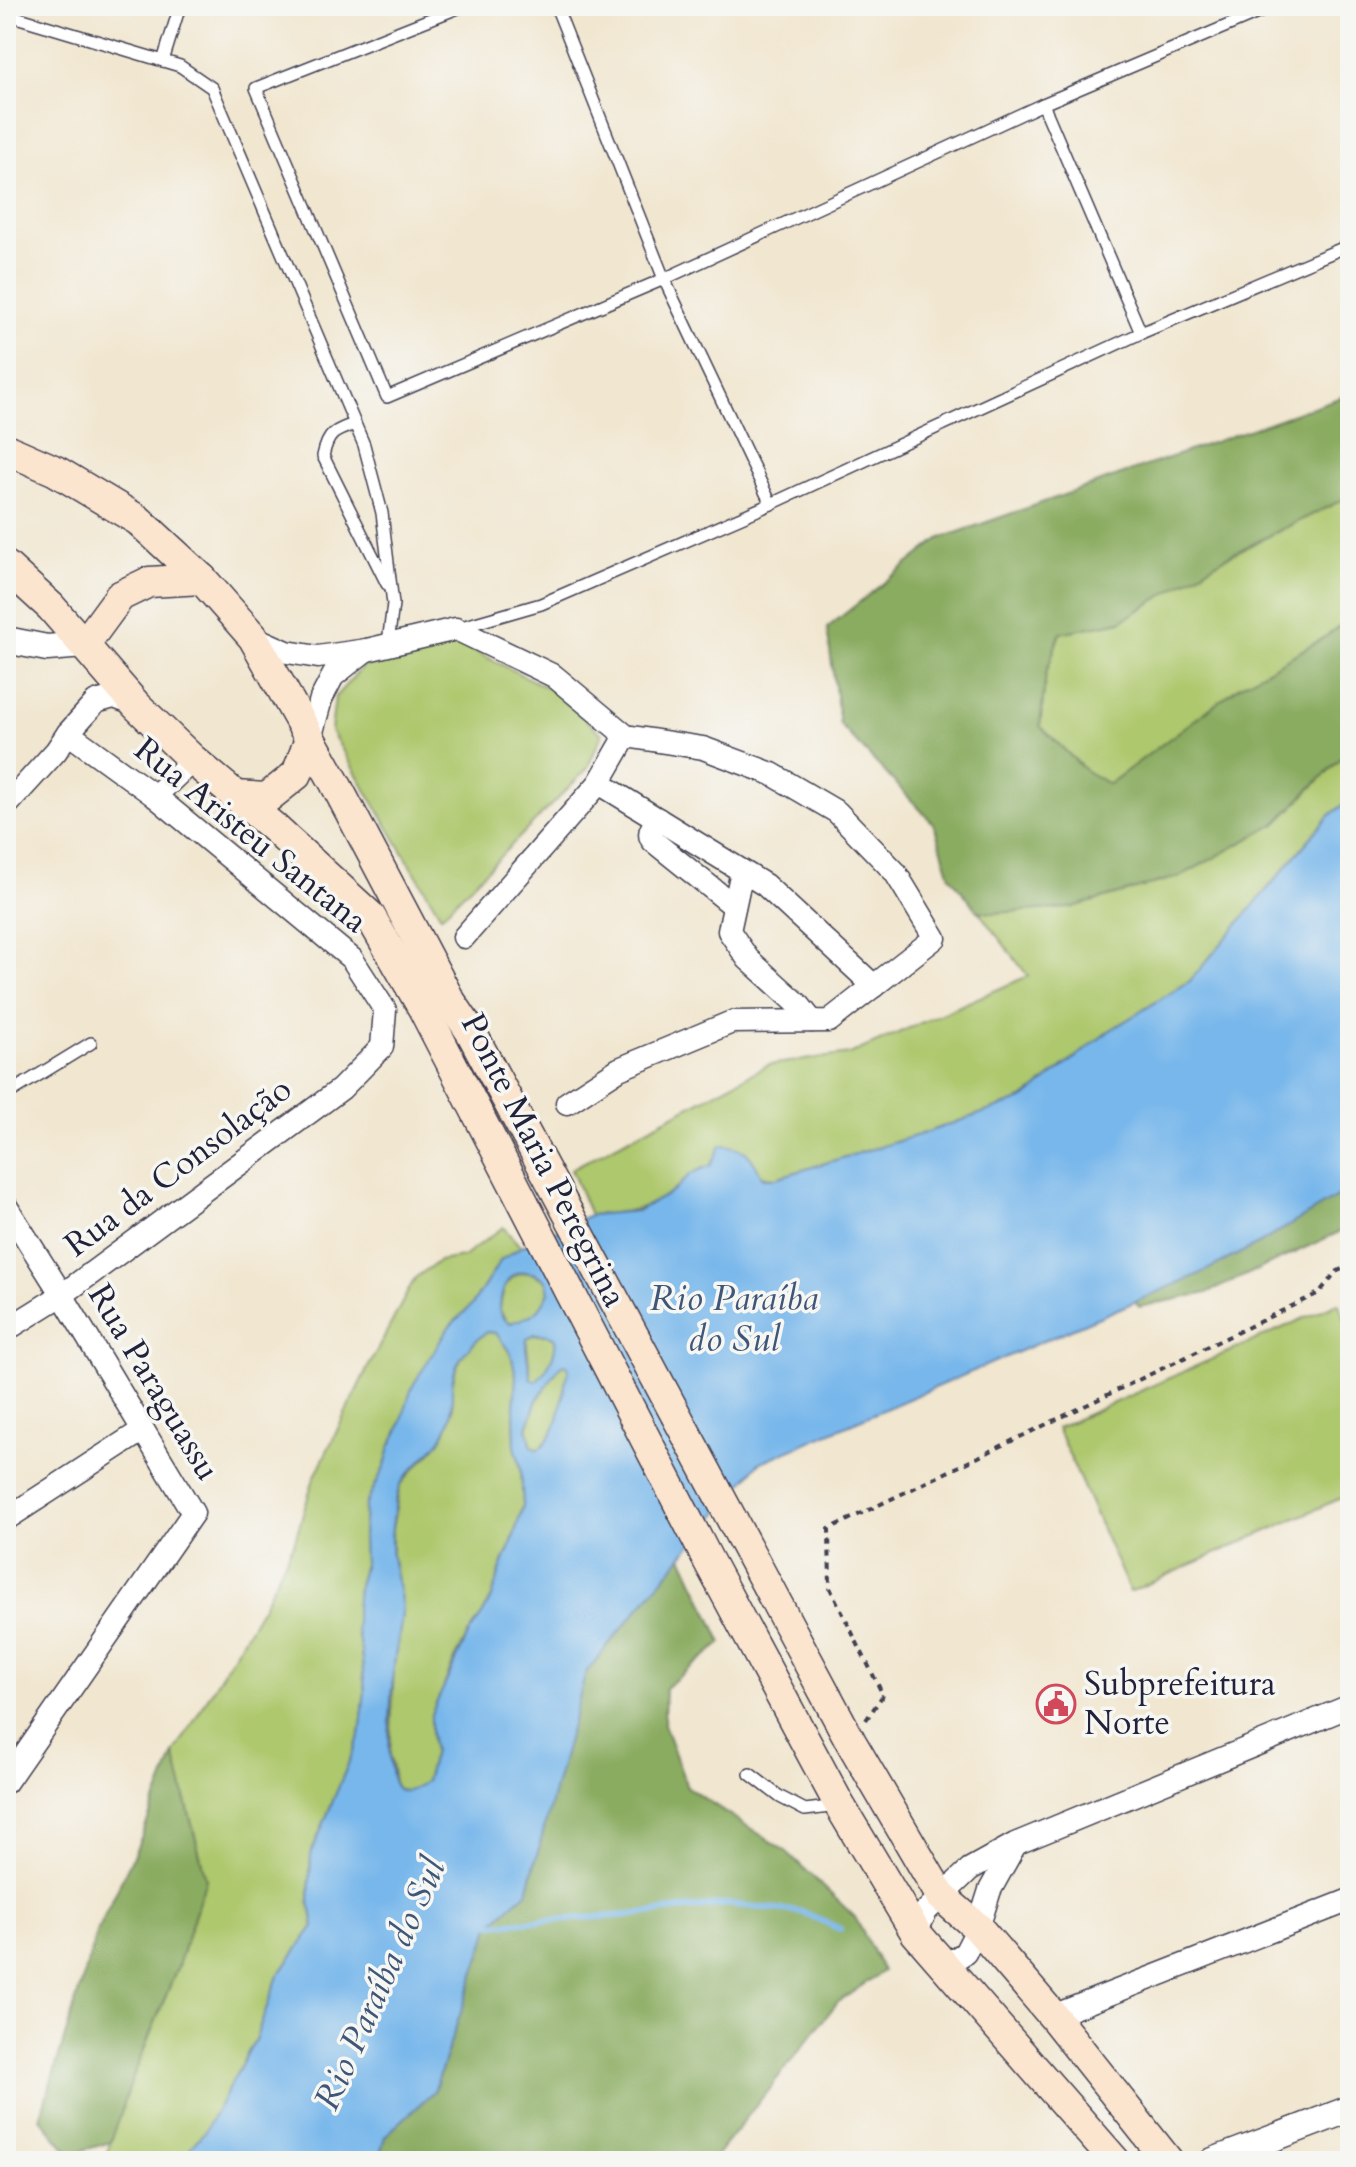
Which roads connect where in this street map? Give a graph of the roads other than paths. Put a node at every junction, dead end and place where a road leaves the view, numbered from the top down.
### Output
1 (180, 6) edge
2 (463, 6) edge
3 (556, 6) edge
4 (1274, 6) edge
5 (6, 14) edge
6 (163, 61) junction
7 (1043, 104) junction
8 (1350, 245) edge
9 (664, 279) junction
10 (1141, 333) junction
11 (355, 424) junction
12 (6, 449) edge
13 (771, 504) junction
14 (6, 566) edge
15 (202, 579) junction
16 (391, 591) junction
17 (456, 629) junction
18 (253, 637) junction
19 (6, 640) edge
20 (84, 645) junction
21 (378, 646) junction
22 (136, 705) junction
23 (68, 733) junction
24 (626, 736) junction
25 (310, 739) junction
26 (193, 760) junction
27 (599, 783) junction
28 (155, 796) junction
29 (234, 796) junction
30 (6, 806) edge
31 (658, 819) junction
32 (742, 871) junction
33 (734, 906) junction
34 (464, 937) dead end
35 (874, 986) junction
36 (436, 1004) junction
37 (812, 1021) junction
38 (91, 1043) dead end
39 (382, 1047) joint
40 (6, 1095) edge
41 (567, 1103) dead end
42 (6, 1206) edge
43 (62, 1295) junction
44 (6, 1330) edge
45 (143, 1430) junction
46 (6, 1519) edge
47 (1350, 1706) edge
48 (750, 1774) dead end
49 (6, 1782) edge
50 (840, 1806) junction
51 (1015, 1844) junction
52 (941, 1896) junction
53 (1350, 1900) edge
54 (978, 1928) junction
55 (916, 1933) junction
56 (944, 1966) junction
57 (1053, 2016) junction
58 (1345, 2109) edge
59 (1115, 2161) edge
60 (1168, 2161) edge
61 (1213, 2161) edge

1 - 6 lane
2 - 9 lane
3 - 9 lane
4 - 7 lane
5 - 6 lane
6 - 11 lane
7 - 9 lane
7 - 10 lane
8 - 10 lane
9 - 13 lane
10 - 13 lane
11 - 16 lane
11 - 16 lane
12 - 15 main road
13 - 17 lane
14 - 20 main road
15 - 18 main road
15 - 20 main road
16 - 21 lane
17 - 21 street
17 - 24 street
18 - 21 street
18 - 25 main road
19 - 20 street
20 - 22 main road
21 - 25 street
22 - 23 street
22 - 26 main road
23 - 28 street, Rua Aristeu Santana
23 - 30 street
24 - 27 street
24 - 35 street
25 - 29 main road
25 - 36 main road
26 - 28 street
26 - 29 main road
27 - 31 street
27 - 34 street
28 - 39 street, Rua Aristeu Santana
29 - 36 main road
31 - 32 street
31 - 33 street
32 - 33 street
32 - 35 street
33 - 37 street
35 - 37 street
36 - 50 main road, Ponte Maria Peregrina
36 - 52 main road, Ponte Maria Peregrina
37 - 41 street
38 - 40 lane
39 - 43 street, Rua da Consolação
42 - 43 street, Rua Paraguassu
43 - 44 street, Rua da Consolação
43 - 45 street, Rua Paraguassu
45 - 46 street
45 - 49 street, Rua Paraguassu
47 - 51 street
48 - 50 lane
50 - 55 main road, Ponte Maria Peregrina
51 - 52 street
51 - 54 street
52 - 54 main road, Ponte Maria Peregrina
52 - 55 street
53 - 57 street
54 - 56 street
54 - 57 main road, Ponte Maria Peregrina
55 - 56 main road, Ponte Maria Peregrina
56 - 59 main road, Ponte Maria Peregrina
57 - 60 main road, Ponte Maria Peregrina
58 - 61 street

